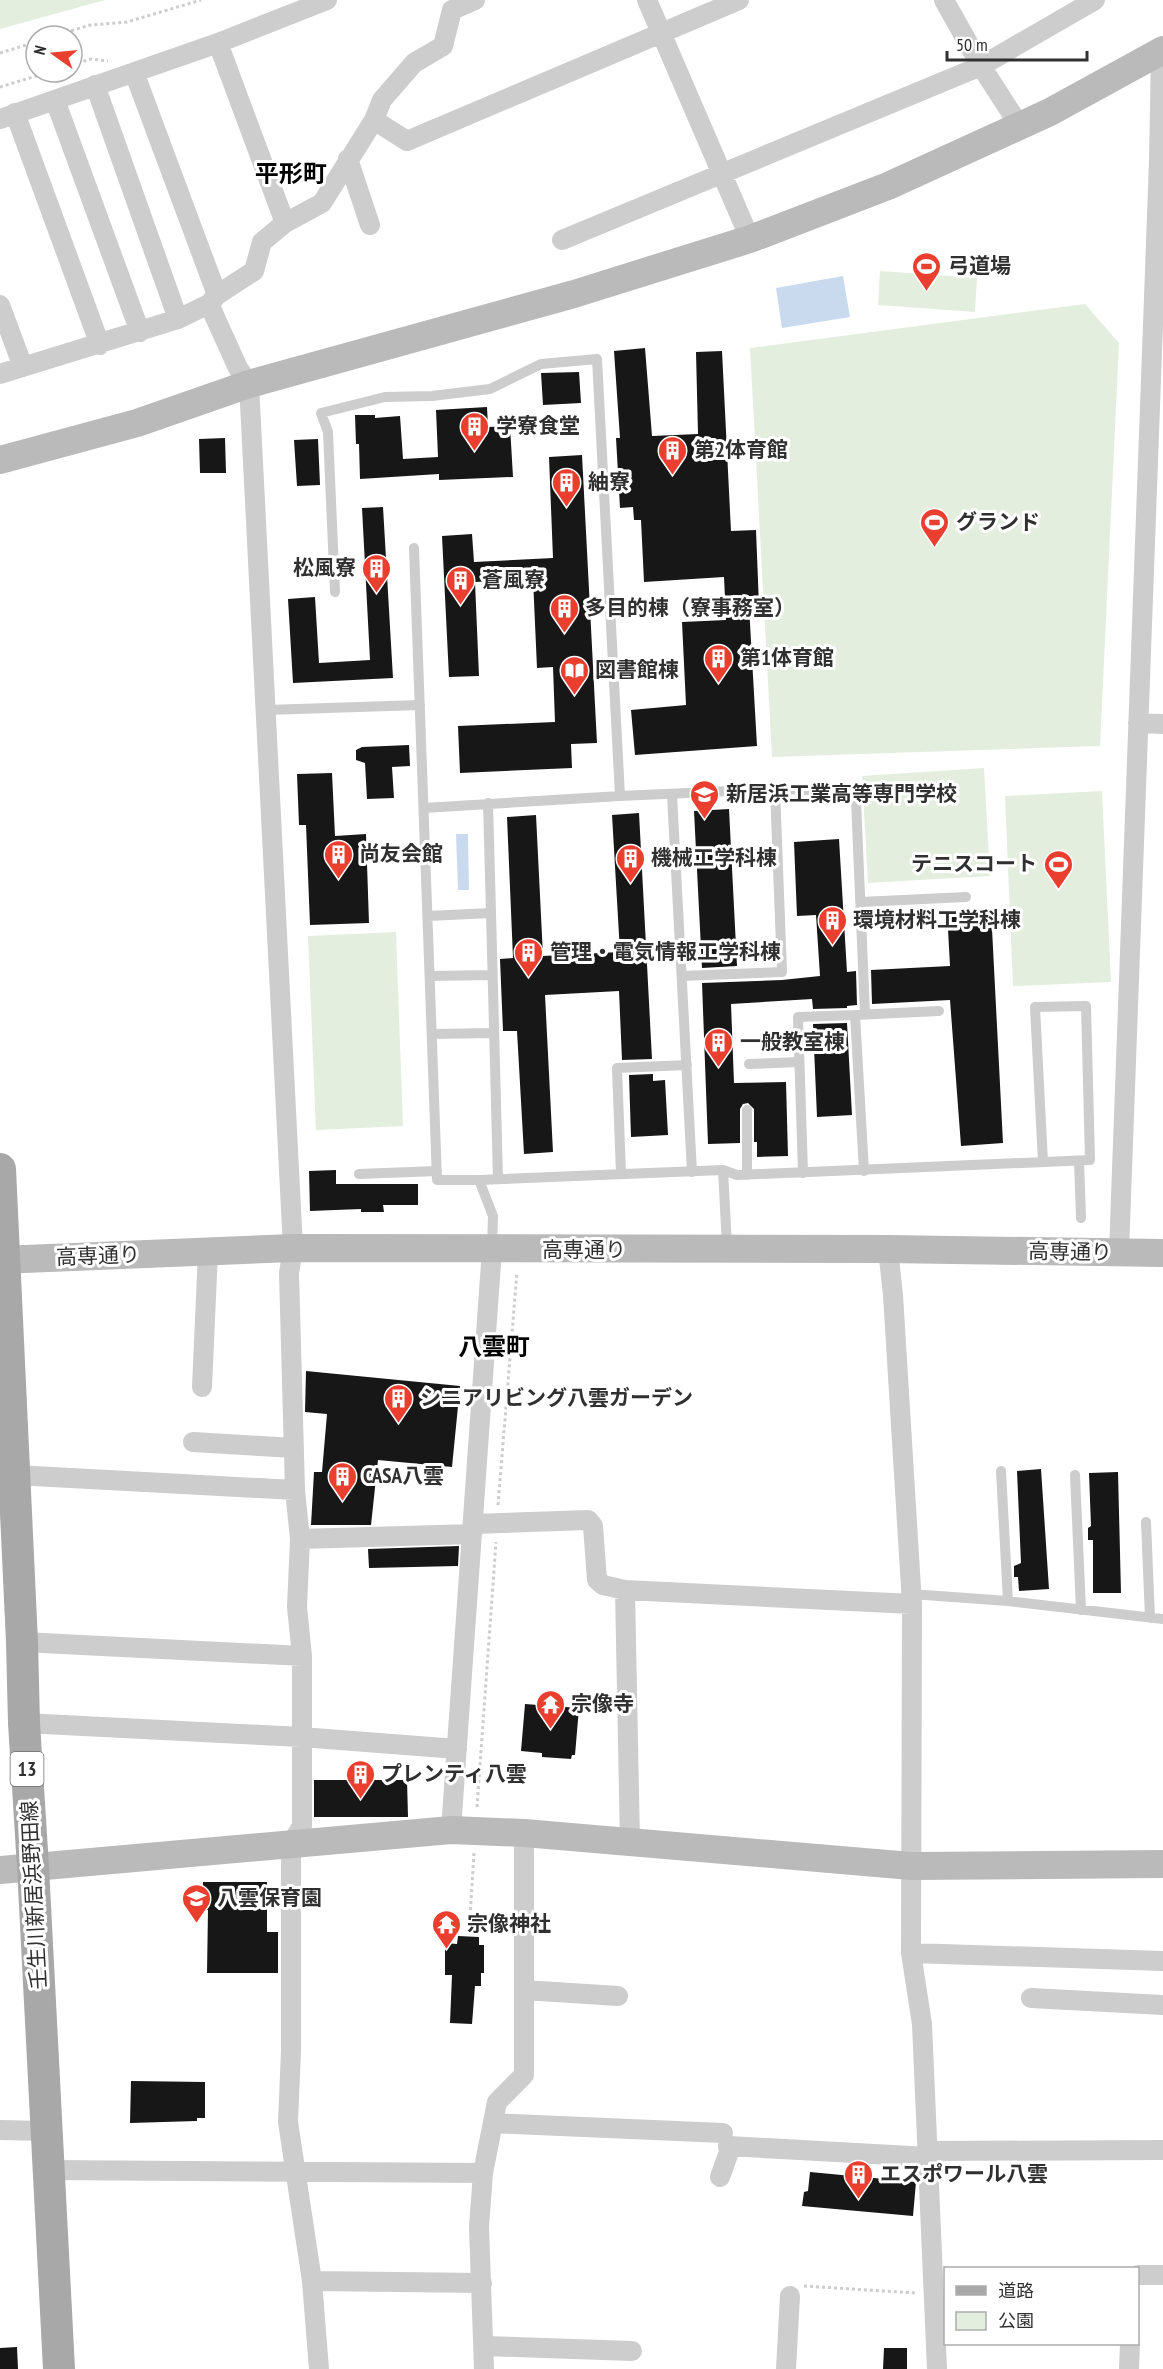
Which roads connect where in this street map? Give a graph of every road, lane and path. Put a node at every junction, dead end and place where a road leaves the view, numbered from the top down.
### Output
1 (201, 0) edge
2 (327, 0) edge
3 (476, 0) edge
4 (647, 0) edge
5 (739, 0) edge
6 (944, 0) edge
7 (1095, 0) edge
8 (447, 5) edge
9 (84, 27) edge
10 (662, 32) junction
11 (218, 44) junction
12 (24, 46) edge
13 (1162, 50) edge
14 (0, 53) edge
15 (84, 61) edge
16 (111, 61) dead end
17 (981, 66) junction
18 (134, 72) junction
19 (24, 80) edge
20 (95, 85) junction
21 (0, 87) edge
22 (55, 100) junction
23 (8, 116) edge
24 (374, 120) junction
25 (1019, 125) junction
26 (348, 159) junction
27 (1161, 160) edge
28 (722, 173) junction
29 (285, 223) junction
30 (370, 225) dead end
31 (750, 239) junction
32 (562, 240) dead end
33 (213, 299) junction
34 (0, 304) edge
35 (178, 319) junction
36 (140, 332) junction
37 (100, 345) junction
38 (23, 367) junction
39 (0, 374) edge
40 (249, 384) junction
41 (1156, 416) edge
42 (0, 460) edge
43 (414, 548) dead end
44 (335, 592) dead end
45 (420, 705) junction
46 (266, 710) junction
47 (1138, 723) junction
48 (1163, 724) edge
49 (775, 789) junction
50 (672, 795) junction
51 (620, 796) junction
52 (488, 803) junction
53 (424, 808) junction
54 (966, 897) dead end
55 (861, 902) junction
56 (491, 914) junction
57 (428, 916) junction
58 (492, 975) junction
59 (430, 976) junction
60 (682, 976) junction
61 (939, 1011) dead end
62 (860, 1015) junction
63 (494, 1033) junction
64 (432, 1034) junction
65 (799, 1062) junction
66 (748, 1064) dead end
67 (687, 1065) junction
68 (747, 1110) dead end
69 (1079, 1161) junction
70 (1043, 1162) junction
71 (0, 1169) edge
72 (723, 1170) junction
73 (437, 1171) junction
74 (864, 1171) junction
75 (692, 1172) junction
76 (803, 1173) junction
77 (359, 1174) dead end
78 (621, 1174) junction
79 (747, 1175) junction
80 (498, 1179) junction
81 (479, 1180) junction
82 (1081, 1218) dead end
83 (293, 1248) junction
84 (492, 1249) junction
85 (888, 1249) junction
86 (727, 1250) junction
87 (208, 1252) junction
88 (1119, 1252) junction
89 (1163, 1253) edge
90 (2, 1259) edge
91 (202, 1387) dead end
92 (193, 1442) dead end
93 (294, 1448) junction
94 (1001, 1471) dead end
95 (15, 1474) junction
96 (1075, 1475) dead end
97 (294, 1490) junction
98 (1146, 1522) dead end
99 (472, 1529) junction
100 (300, 1539) junction
101 (625, 1590) junction
102 (912, 1599) junction
103 (1008, 1600) junction
104 (1081, 1610) junction
105 (1150, 1618) junction
106 (1163, 1618) edge
107 (22, 1642) junction
108 (302, 1656) junction
109 (24, 1723) junction
110 (301, 1737) junction
111 (457, 1749) junction
112 (463, 1831) junction
113 (524, 1833) junction
114 (630, 1843) junction
115 (291, 1844) junction
116 (1163, 1864) edge
117 (911, 1866) junction
118 (33, 1867) junction
119 (0, 1870) edge
120 (469, 1934) dead end
121 (911, 1953) junction
122 (1163, 1961) edge
123 (524, 1990) junction
124 (618, 1996) dead end
125 (1031, 1998) dead end
126 (1163, 2005) edge
127 (493, 2123) junction
128 (0, 2130) edge
129 (46, 2131) junction
130 (723, 2133) dead end
131 (1163, 2151) edge
132 (928, 2154) junction
133 (48, 2170) junction
134 (295, 2171) junction
135 (483, 2173) junction
136 (720, 2177) dead end
137 (939, 2269) edge
138 (1139, 2275) edge
139 (1163, 2275) edge
140 (312, 2281) junction
141 (482, 2283) junction
142 (934, 2295) junction
143 (790, 2296) joint
144 (1130, 2345) edge
145 (484, 2346) junction
146 (632, 2351) dead end
147 (59, 2369) edge
148 (318, 2369) edge
149 (484, 2369) edge
150 (786, 2369) edge
151 (937, 2369) edge
152 (1130, 2369) edge

1 - 9 path
2 - 11 street
3 - 8 street
4 - 10 street
5 - 10 street
6 - 17 street
7 - 17 street
8 - 24 street
10 - 24 street
10 - 28 street
11 - 18 street
11 - 29 street
12 - 14 path
13 - 25 street
13 - 27 street
15 - 16 path
17 - 25 street
17 - 28 street
18 - 20 street
18 - 33 street
19 - 21 path
20 - 22 street
20 - 35 street
22 - 23 street
22 - 36 street
23 - 37 street
24 - 26 street
25 - 31 street
26 - 29 street
26 - 30 street
27 - 41 street
28 - 31 street
28 - 32 street
29 - 33 street
31 - 40 street
33 - 35 street
33 - 40 street
34 - 38 street
35 - 36 street
36 - 37 street
37 - 38 street
38 - 39 street
40 - 42 street
40 - 46 street
41 - 47 street
43 - 45 lane
44 - 51 lane
45 - 46 lane
45 - 53 lane
46 - 83 street
47 - 48 street
47 - 88 street
49 - 50 lane
49 - 55 lane
49 - 60 lane
50 - 51 lane
50 - 60 lane
51 - 52 lane
52 - 53 lane
52 - 56 lane
53 - 57 lane
54 - 55 lane
55 - 62 lane
56 - 57 lane
56 - 58 lane
57 - 59 lane
58 - 59 lane
58 - 63 lane
59 - 64 lane
60 - 67 lane
61 - 62 lane
62 - 65 lane
62 - 74 lane
63 - 64 lane
63 - 80 lane
64 - 73 lane
65 - 66 lane
65 - 76 lane
67 - 75 lane
67 - 78 lane
68 - 79 lane
69 - 70 lane
69 - 70 lane
69 - 82 lane
70 - 74 lane
71 - 90 main road, 壬生川新居浜野田線 / 13
72 - 75 lane
72 - 79 lane
72 - 86 lane
73 - 77 lane
73 - 81 lane
74 - 76 lane
75 - 78 lane
76 - 79 lane
78 - 80 lane
80 - 81 lane
81 - 84 lane
83 - 84 street, 高専通り
83 - 87 street, 高専通り
83 - 93 street
84 - 86 street, 高専通り
84 - 99 street
85 - 86 street, 高専通り
85 - 88 street, 高専通り
85 - 102 street
87 - 90 street, 高専通り
87 - 91 street
88 - 89 street, 高専通り
90 - 95 main road, 壬生川新居浜野田線 / 13
92 - 93 street
93 - 97 street
94 - 103 lane
95 - 97 street
95 - 107 main road, 壬生川新居浜野田線 / 13
96 - 104 lane
97 - 100 street
98 - 105 lane
99 - 100 street
99 - 101 street
99 - 111 street
100 - 108 street
101 - 102 street
101 - 114 street
102 - 103 lane
102 - 117 street
103 - 104 lane
104 - 105 lane
105 - 106 lane
107 - 108 street
107 - 109 main road, 壬生川新居浜野田線 / 13
108 - 110 street
109 - 110 street
109 - 118 main road, 壬生川新居浜野田線 / 13
110 - 111 street
110 - 115 street
111 - 112 street
112 - 113 street
112 - 115 street
112 - 120 path
113 - 114 street
113 - 123 street
114 - 117 street
115 - 118 street
115 - 134 street
116 - 117 street
117 - 121 street
118 - 119 street
118 - 129 main road, 壬生川新居浜野田線 / 13
121 - 122 street
121 - 132 street
123 - 124 street
123 - 127 street
125 - 126 street
127 - 130 street
127 - 135 street
128 - 129 street
129 - 133 main road, 壬生川新居浜野田線 / 13
131 - 132 street
132 - 136 street
132 - 137 street
133 - 134 street
133 - 147 main road, 壬生川新居浜野田線 / 13
134 - 135 street
134 - 140 street
135 - 141 street
137 - 142 street
138 - 139 street
140 - 141 street
140 - 148 street
141 - 145 street
142 - 143 path
142 - 151 street
143 - 150 street
144 - 152 street
145 - 146 street
145 - 149 street

